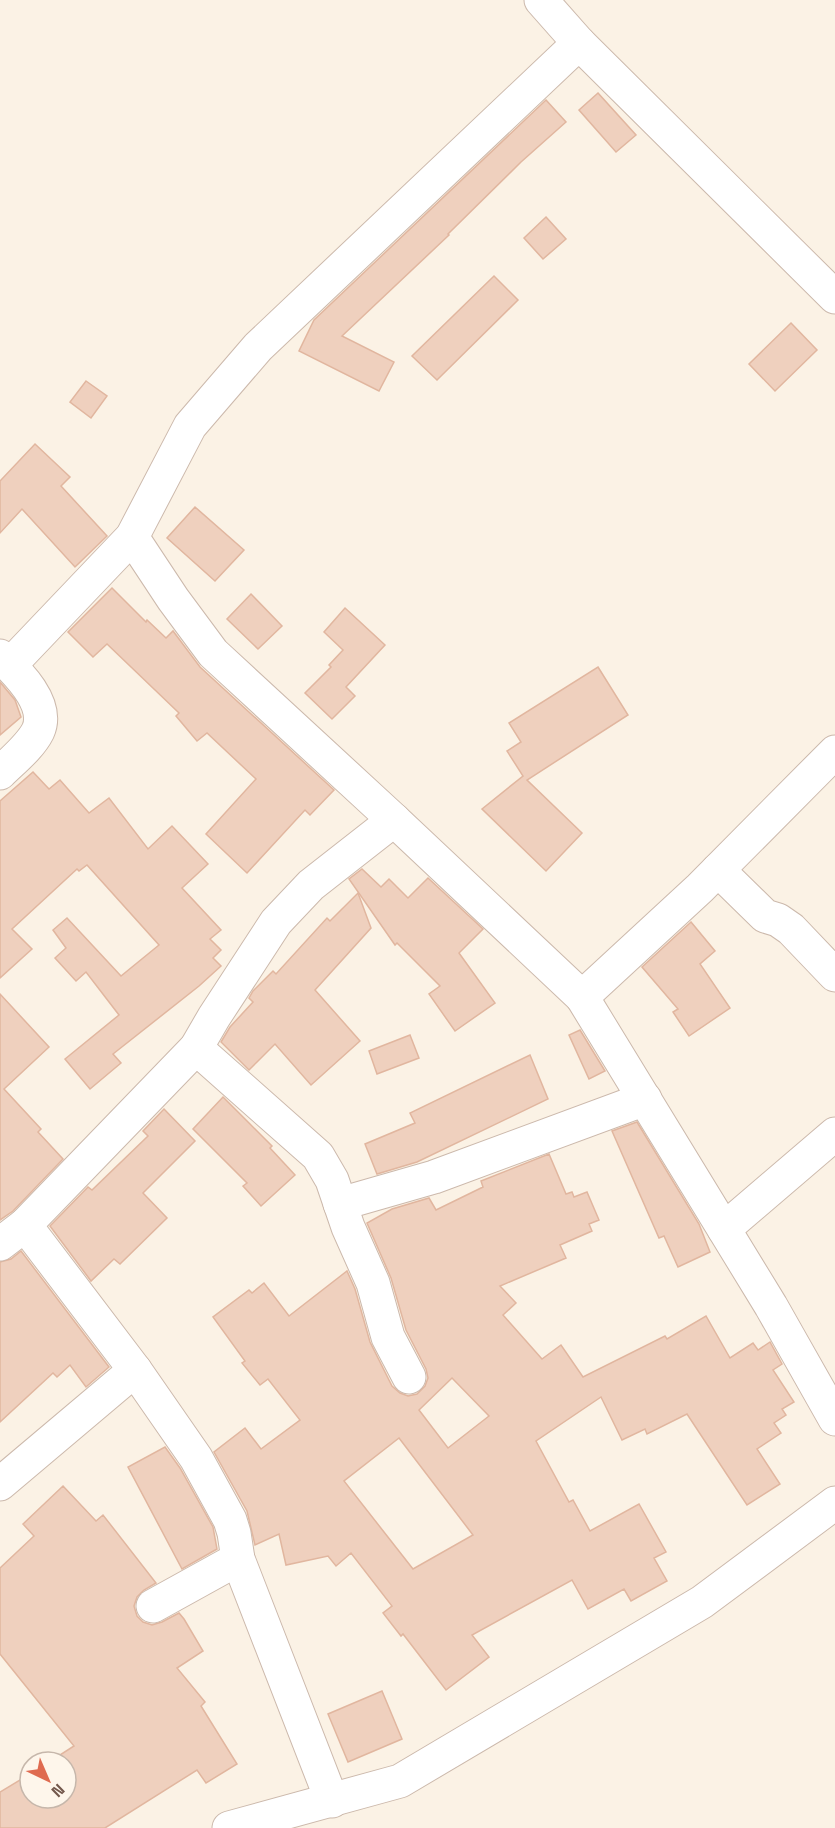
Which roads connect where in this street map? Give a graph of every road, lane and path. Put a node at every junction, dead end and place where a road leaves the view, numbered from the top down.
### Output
1 (541, 0) edge
2 (579, 43) junction
3 (835, 297) edge
4 (132, 537) junction
5 (5, 660) edge
6 (835, 752) edge
7 (0, 773) edge
8 (394, 820) junction
9 (718, 870) junction
10 (835, 975) edge
11 (582, 997) junction
12 (196, 1048) junction
13 (645, 1099) junction
14 (835, 1134) edge
15 (340, 1204) junction
16 (724, 1229) junction
17 (12, 1235) edge
18 (135, 1370) junction
19 (410, 1377) dead end
20 (835, 1419) edge
21 (0, 1484) edge
22 (835, 1503) edge
23 (238, 1559) junction
24 (153, 1606) dead end
25 (332, 1801) junction
26 (229, 1828) edge

1 - 2 street
2 - 3 street
2 - 4 street
4 - 5 street
4 - 8 street
5 - 7 street
6 - 9 street
8 - 11 street
8 - 12 street
9 - 10 street
9 - 11 street
11 - 13 street
12 - 15 street
12 - 17 street
13 - 15 street
13 - 16 street
14 - 16 street
15 - 19 street
16 - 20 street
17 - 18 street
18 - 21 street
18 - 23 street
22 - 25 street
23 - 24 street
23 - 25 street
25 - 26 street

